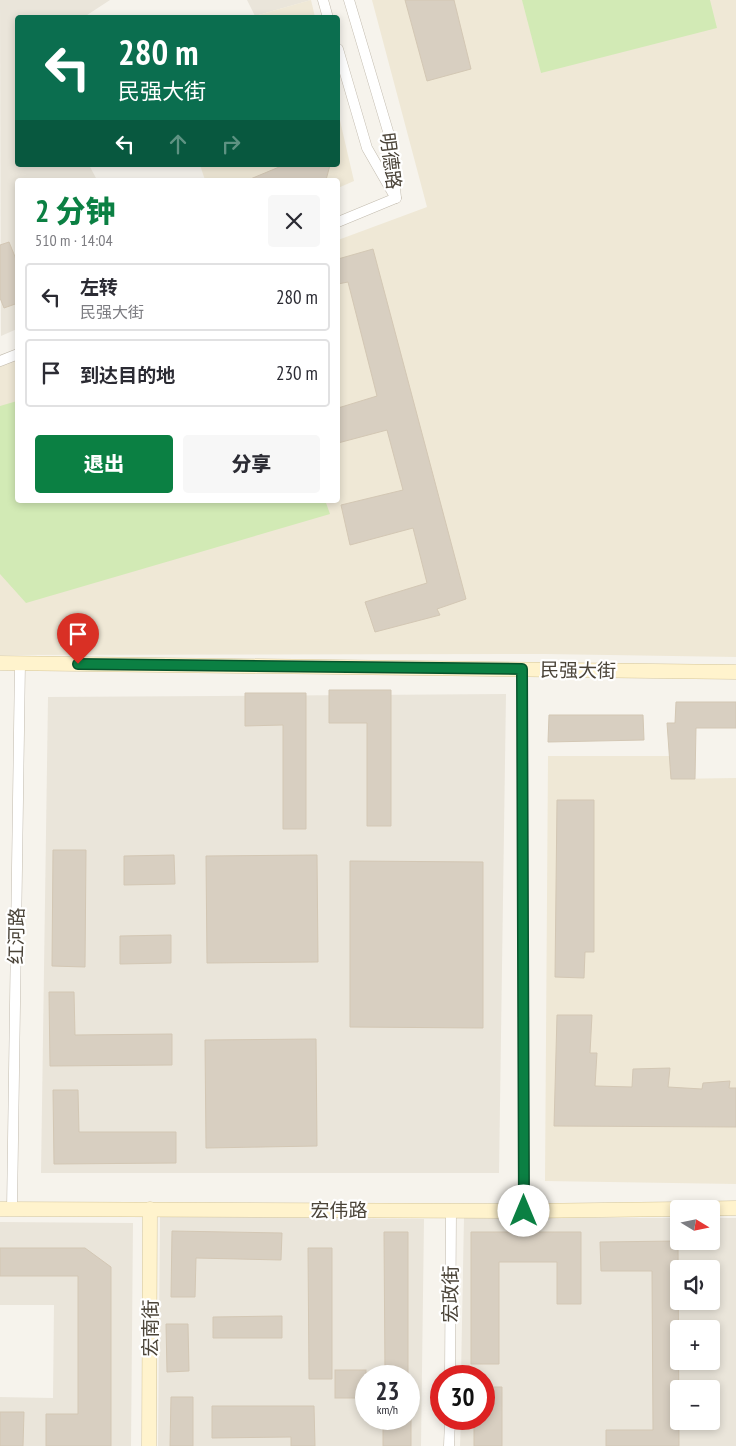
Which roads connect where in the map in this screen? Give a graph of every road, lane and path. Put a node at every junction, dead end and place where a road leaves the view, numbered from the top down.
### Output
1 (323, 0) edge
2 (349, 0) edge
3 (327, 15) edge
4 (340, 56) edge
5 (396, 198) junction
6 (340, 221) edge
7 (15, 355) edge
8 (0, 361) edge
9 (0, 663) edge
10 (20, 663) junction
11 (522, 669) junction
12 (736, 672) edge
13 (720, 1208) edge
14 (736, 1208) edge
15 (6, 1209) edge
16 (150, 1209) junction
17 (670, 1209) edge
18 (451, 1211) junction
19 (524, 1211) junction
20 (450, 1365) edge
21 (450, 1430) edge
22 (149, 1446) edge
23 (449, 1446) edge

1 - 3 street
2 - 5 street, 明德路
4 - 5 street, 明德路
5 - 6 street
7 - 8 street
9 - 10 street, 民强大街
10 - 11 street, 民强大街
10 - 15 street, 红河路
11 - 12 street, 民强大街
11 - 19 street
13 - 14 street, 宏伟路
15 - 16 street, 宏伟路
16 - 18 street, 宏伟路
16 - 22 street, 宏南街
17 - 19 street, 宏伟路
18 - 19 street, 宏伟路
18 - 20 street, 宏政街
21 - 23 street

